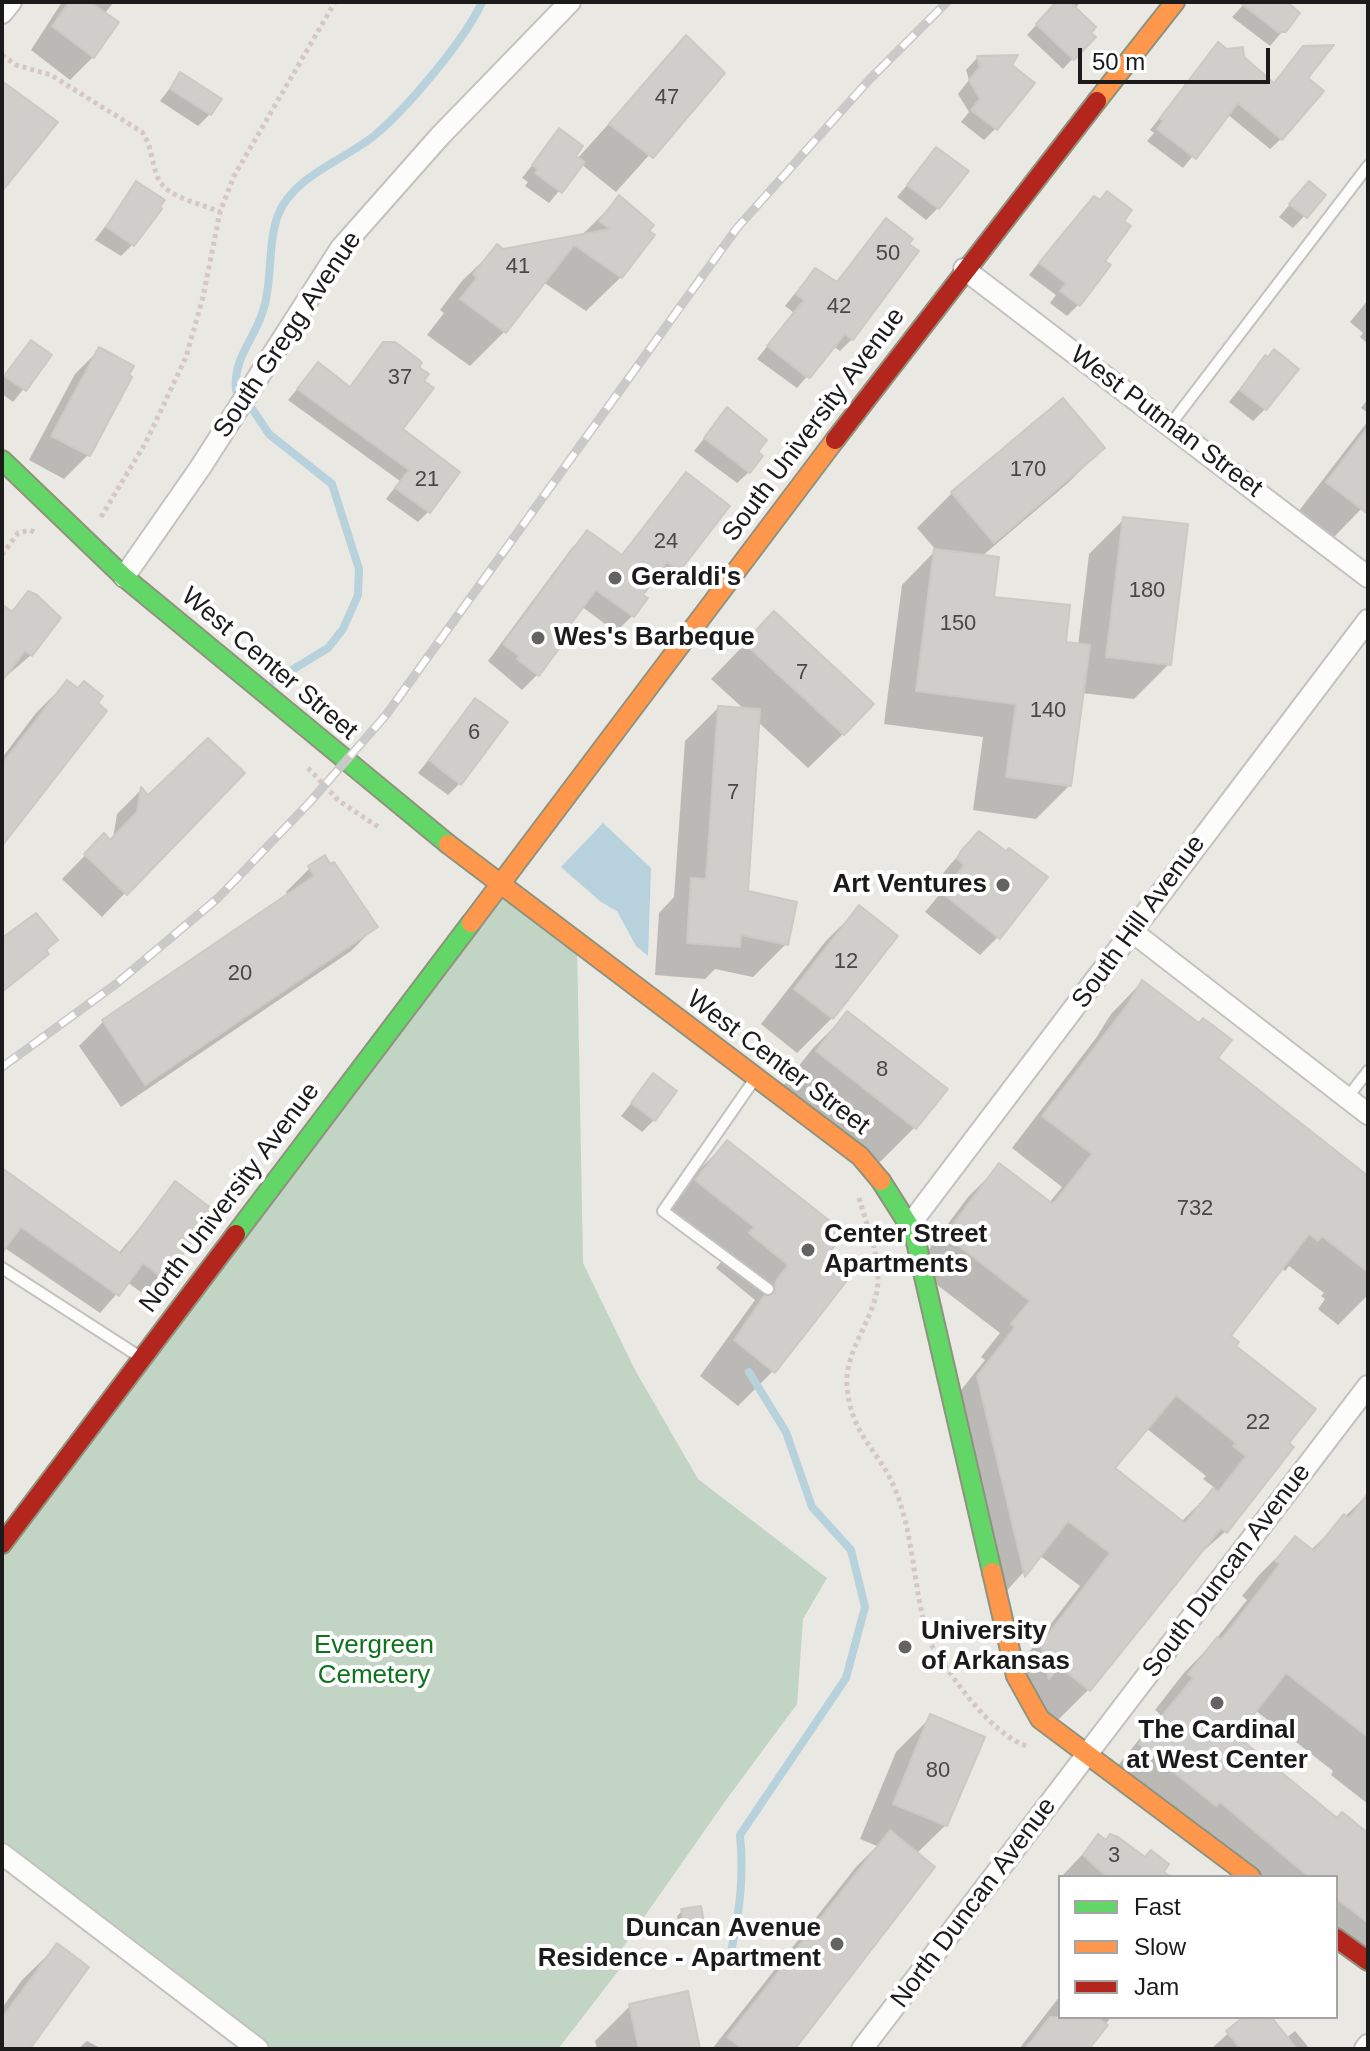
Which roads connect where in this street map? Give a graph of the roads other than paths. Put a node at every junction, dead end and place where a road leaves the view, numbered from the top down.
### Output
1 (11, 2) edge
2 (570, 2) edge
3 (1175, 2) edge
4 (2, 13) edge
5 (1368, 166) edge
6 (964, 269) junction
7 (1170, 425) junction
8 (2, 460) edge
9 (124, 577) junction
10 (1368, 577) edge
11 (1368, 620) edge
12 (499, 883) junction
13 (1134, 933) junction
14 (1368, 1071) edge
15 (755, 1078) junction
16 (1347, 1098) junction
17 (1368, 1114) edge
18 (911, 1223) junction
19 (2, 1268) edge
20 (768, 1289) dead end
21 (142, 1358) junction
22 (1368, 1386) edge
23 (2, 1544) edge
24 (1086, 1756) junction
25 (2, 1854) edge
26 (1248, 1875) edge
27 (1338, 1939) edge
28 (1368, 1961) edge
29 (258, 2049) edge
30 (862, 2049) edge

1 - 4 street
2 - 9 street, South Gregg Avenue
3 - 6 street, South University Avenue
5 - 7 lane
6 - 7 street, West Putman Street
6 - 12 street, South University Avenue
7 - 10 street, West Putman Street
8 - 9 street, West Center Street
9 - 12 street, West Center Street
11 - 13 street, South Hill Avenue
12 - 15 street, West Center Street
12 - 21 street, North University Avenue
13 - 16 street
13 - 18 street, South Hill Avenue
14 - 16 lane
15 - 18 street, West Center Street
15 - 20 lane
16 - 17 street
18 - 24 street, West Center Street
19 - 21 lane
21 - 23 street, North University Avenue
22 - 24 street, South Duncan Avenue
24 - 26 street, West Center Street
24 - 30 street, North Duncan Avenue
25 - 29 street
27 - 28 street

